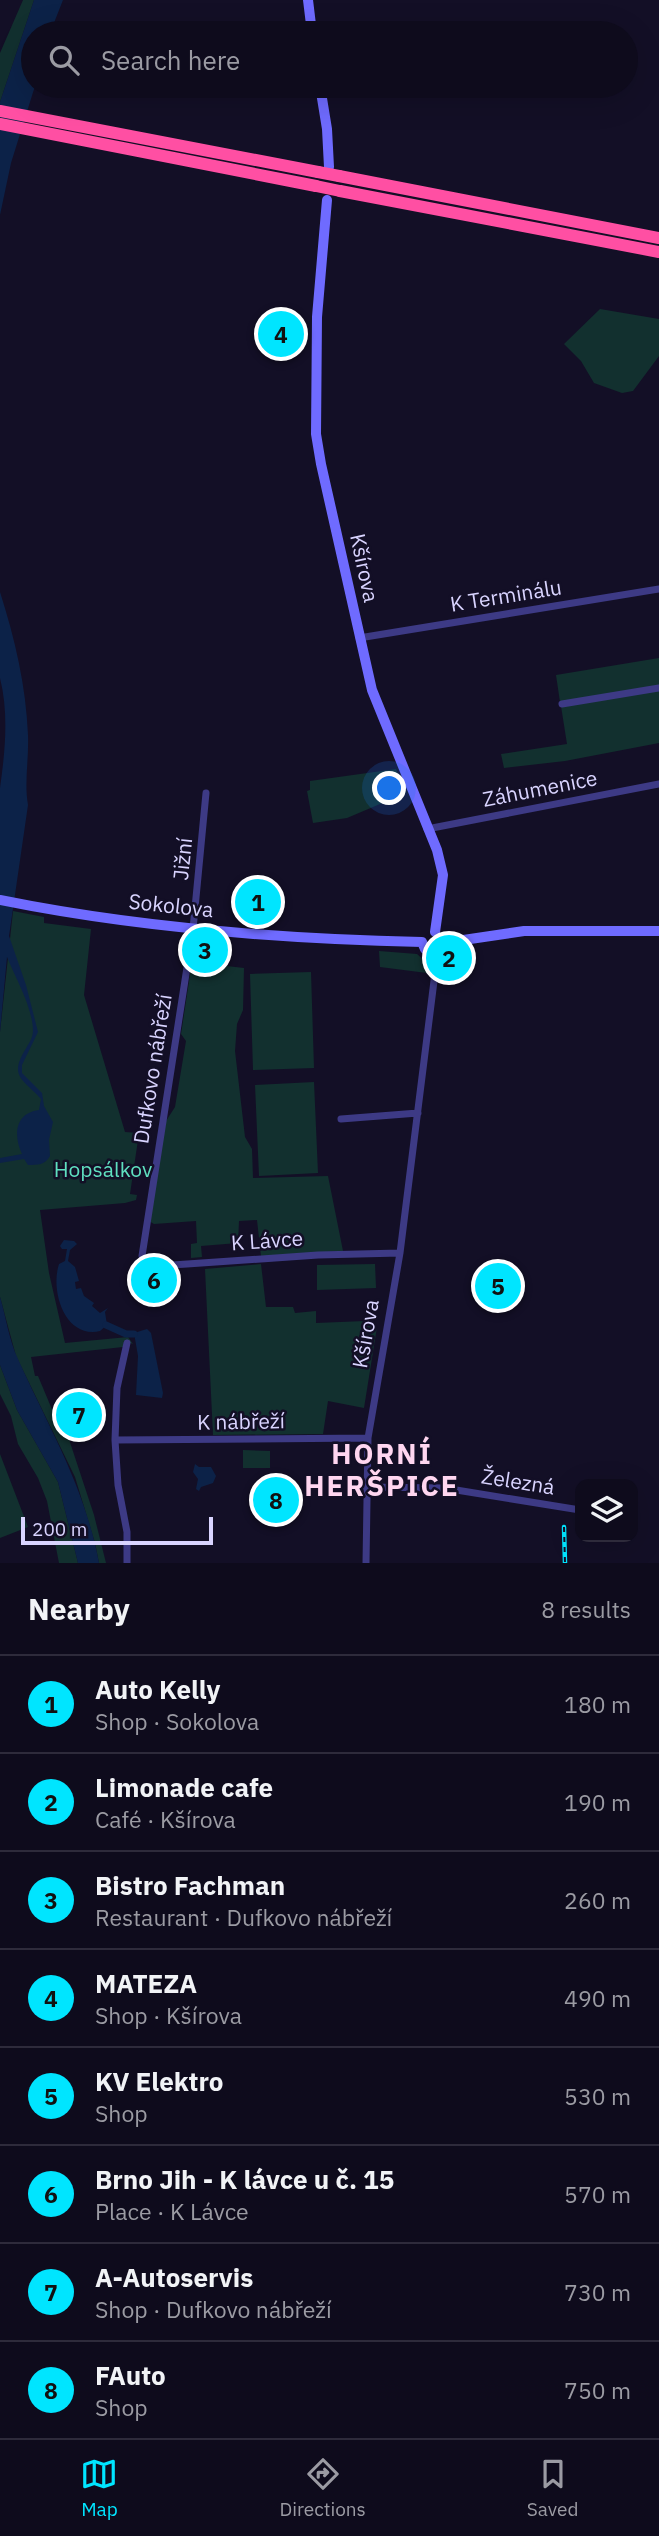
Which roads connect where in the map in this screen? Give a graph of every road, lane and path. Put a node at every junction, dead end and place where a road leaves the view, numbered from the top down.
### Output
1 (308, 0) edge
2 (311, 21) edge
3 (322, 98) edge
4 (0, 111) edge
5 (0, 124) edge
6 (75, 132) junction
7 (321, 175) junction
8 (327, 200) dead end
9 (659, 237) edge
10 (659, 252) edge
11 (659, 589) edge
12 (359, 638) junction
13 (659, 688) edge
14 (562, 704) dead end
15 (659, 784) edge
16 (206, 793) dead end
17 (427, 829) junction
18 (0, 900) edge
19 (193, 929) junction
20 (659, 931) edge
21 (435, 932) junction
22 (422, 942) junction
23 (443, 943) junction
24 (434, 952) junction
25 (418, 1113) junction
26 (341, 1119) dead end
27 (400, 1253) junction
28 (142, 1256) joint
29 (127, 1343) dead end
30 (368, 1438) junction
31 (115, 1440) junction
32 (366, 1487) junction
33 (575, 1509) edge
34 (127, 1563) edge
35 (366, 1563) edge

1 - 2 street
3 - 7 street
4 - 6 highway
5 - 6 highway
6 - 7 highway
7 - 9 highway, bridge
7 - 10 highway, bridge
8 - 12 street, Kšírova
11 - 12 street, K Terminálu
12 - 17 street, Kšírova
13 - 14 street
15 - 17 street, Záhumenice
16 - 19 street, Jižní
17 - 21 street, Kšírova
18 - 19 street, Sokolova
19 - 22 street, Sokolova
19 - 28 street, Dufkovo nábřeží
20 - 23 street
21 - 22 street
21 - 23 street
22 - 24 street
23 - 24 street
24 - 25 street, Kšírova
25 - 26 street
25 - 27 street, Kšírova
27 - 28 street, K Lávce
27 - 30 street, Kšírova
29 - 31 street
30 - 31 street, K nábřeží
30 - 32 street, Kšírova
31 - 34 street
32 - 33 street, Železná
32 - 35 street, Kšírova

